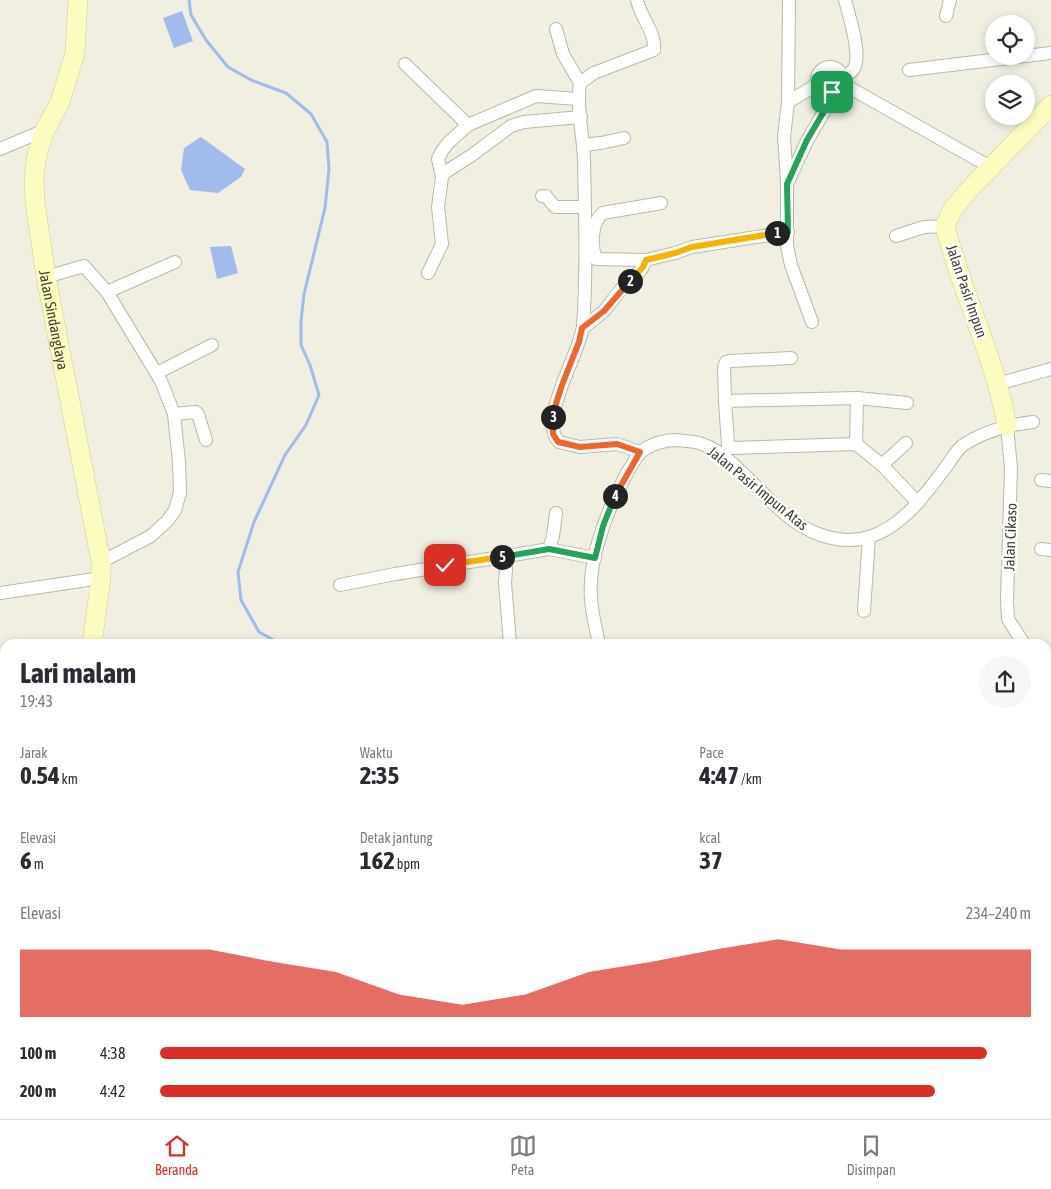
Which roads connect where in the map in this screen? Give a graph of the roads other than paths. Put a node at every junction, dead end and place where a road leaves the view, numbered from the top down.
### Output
1 (78, 0) edge
2 (637, 0) edge
3 (789, 0) edge
4 (845, 0) edge
5 (950, 0) edge
6 (946, 16) dead end
7 (556, 29) dead end
8 (1051, 53) edge
9 (1035, 55) edge
10 (985, 61) edge
11 (406, 64) dead end
12 (909, 70) dead end
13 (843, 80) junction
14 (580, 83) junction
15 (818, 84) junction
16 (832, 92) junction
17 (578, 99) junction
18 (788, 102) junction
19 (1051, 106) edge
20 (581, 117) junction
21 (468, 126) junction
22 (45, 130) junction
23 (624, 138) dead end
24 (583, 145) junction
25 (0, 149) edge
26 (992, 168) junction
27 (442, 176) junction
28 (787, 184) junction
29 (542, 196) dead end
30 (661, 203) dead end
31 (584, 207) junction
32 (945, 226) junction
33 (788, 232) junction
34 (896, 236) dead end
35 (646, 260) junction
36 (175, 262) dead end
37 (428, 274) dead end
38 (46, 277) junction
39 (108, 292) junction
40 (812, 322) dead end
41 (582, 328) junction
42 (212, 345) dead end
43 (790, 358) dead end
44 (1051, 369) edge
45 (157, 373) junction
46 (996, 384) junction
47 (857, 398) junction
48 (725, 401) junction
49 (907, 403) dead end
50 (174, 414) junction
51 (1033, 422) dead end
52 (1007, 426) junction
53 (206, 440) dead end
54 (906, 443) dead end
55 (856, 444) junction
56 (640, 452) junction
57 (882, 465) junction
58 (918, 503) junction
59 (556, 513) dead end
60 (869, 537) junction
61 (549, 549) junction
62 (507, 556) junction
63 (595, 558) junction
64 (101, 570) junction
65 (340, 585) dead end
66 (0, 593) edge
67 (864, 611) dead end
68 (93, 639) edge
69 (510, 639) edge
70 (598, 639) edge
71 (1019, 639) edge

1 - 22 street, Jalan Sindanglaya
2 - 14 street
3 - 18 street
4 - 13 street
5 - 6 street
7 - 14 street
8 - 9 street
10 - 12 street
11 - 21 street
13 - 15 street
13 - 16 street
13 - 26 street
14 - 17 street
15 - 16 street
15 - 18 street
16 - 28 street
17 - 20 street
17 - 21 street
18 - 28 street
19 - 26 street, Jalan Pasir Impun
20 - 24 street
20 - 27 street
21 - 27 street
22 - 25 street
22 - 38 street, Jalan Sindanglaya
23 - 24 street
24 - 31 street
26 - 32 street, Jalan Pasir Impun
27 - 37 street
28 - 33 street
29 - 31 street
30 - 35 street
31 - 41 street
32 - 34 street
32 - 46 street, Jalan Pasir Impun
33 - 35 street
33 - 40 street
35 - 41 street
36 - 39 street
38 - 39 street
38 - 64 street, Jalan Sindanglaya
39 - 45 street
41 - 56 street
42 - 45 street
43 - 48 street
44 - 46 street
45 - 50 street
46 - 52 street, Jalan Pasir Impun
47 - 48 street
47 - 49 street
47 - 55 street
48 - 55 street
50 - 53 street
50 - 64 street
51 - 52 street, Jalan Pasir Impun Atas
52 - 58 street, Jalan Pasir Impun Atas
52 - 71 street, Jalan Cikaso
54 - 57 street
55 - 57 street
56 - 60 street, Jalan Pasir Impun Atas
56 - 63 street
57 - 58 street
58 - 60 street, Jalan Pasir Impun Atas
59 - 61 street
60 - 67 street
61 - 62 street
61 - 63 street
62 - 65 street
62 - 69 street
63 - 70 street
64 - 66 street
64 - 68 street, Jalan Sindanglaya

